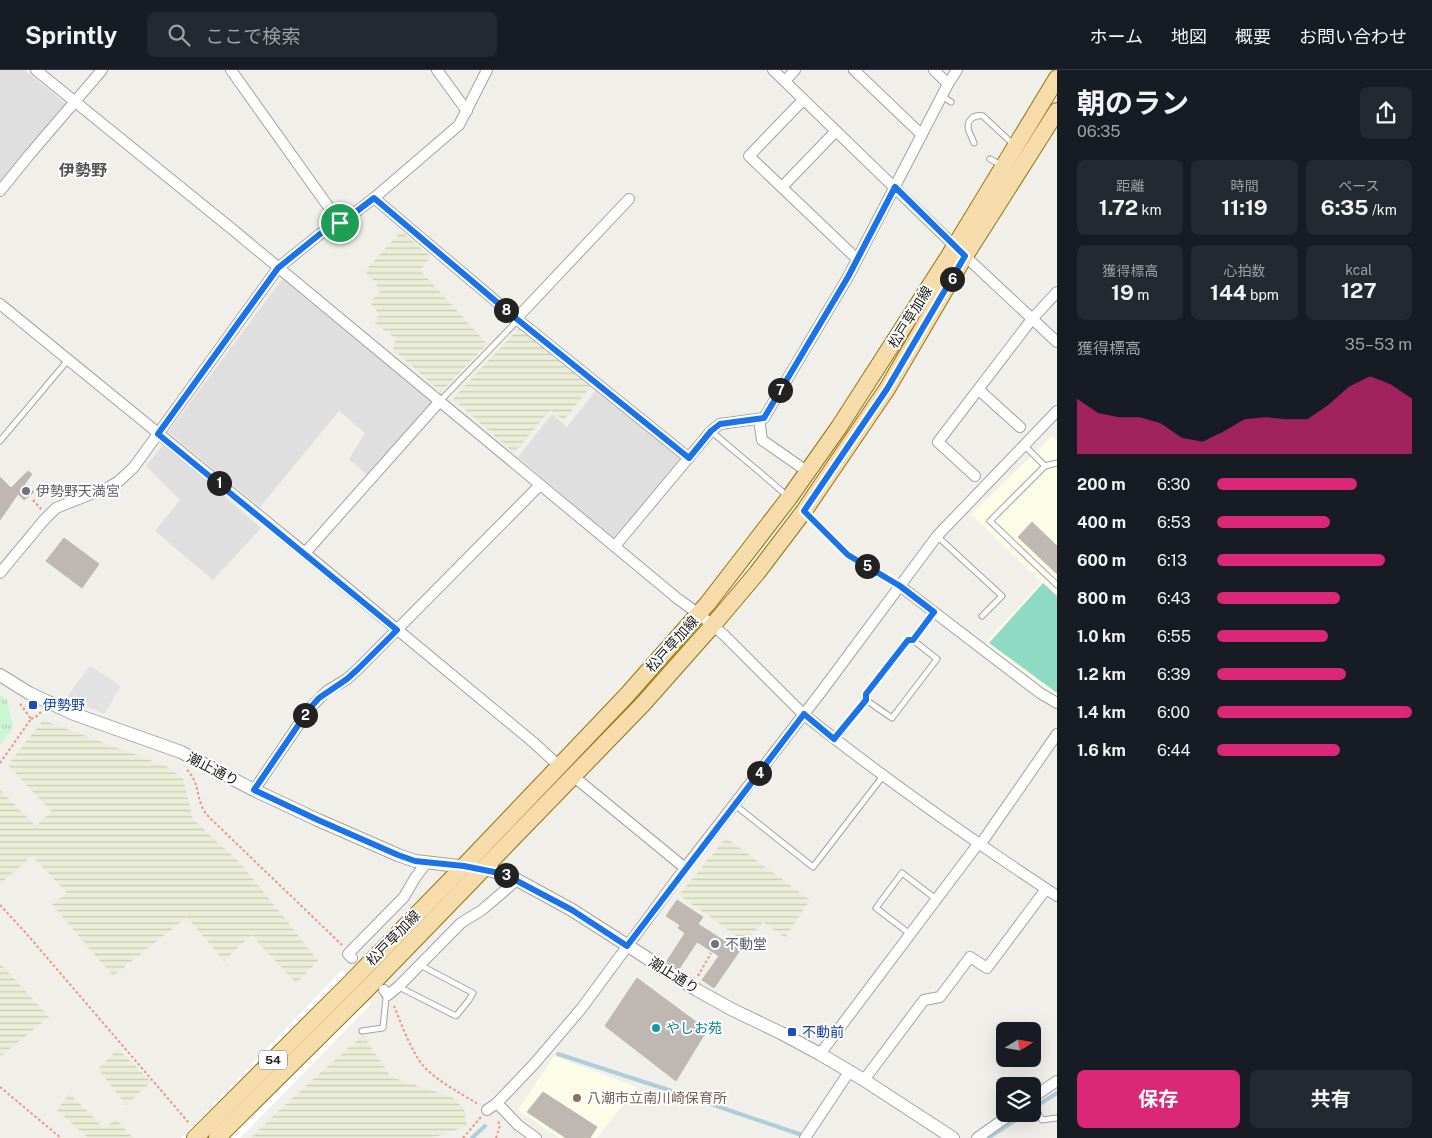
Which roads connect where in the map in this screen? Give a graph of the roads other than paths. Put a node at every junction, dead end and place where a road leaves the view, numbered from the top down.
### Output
1 (36, 70) edge
2 (102, 70) edge
3 (231, 70) edge
4 (437, 70) edge
5 (487, 70) edge
6 (773, 70) edge
7 (795, 70) edge
8 (854, 70) edge
9 (934, 70) edge
10 (957, 70) edge
11 (1057, 78) edge
12 (784, 81) junction
13 (948, 84) junction
14 (803, 100) junction
15 (75, 102) junction
16 (467, 111) junction
17 (1057, 111) edge
18 (836, 131) junction
19 (922, 135) junction
20 (974, 143) dead end
21 (1016, 146) junction
22 (782, 187) junction
23 (895, 187) junction
24 (0, 191) edge
25 (374, 198) junction
26 (629, 199) dead end
27 (340, 223) junction
28 (960, 251) junction
29 (857, 259) junction
30 (278, 268) junction
31 (1057, 292) edge
32 (0, 304) edge
33 (517, 319) junction
34 (1032, 319) junction
35 (1057, 342) edge
36 (68, 360) junction
37 (979, 390) junction
38 (440, 401) junction
39 (1057, 411) edge
40 (759, 419) junction
41 (1020, 428) dead end
42 (711, 431) junction
43 (158, 434) junction
44 (0, 441) edge
45 (1025, 446) junction
46 (689, 458) junction
47 (1057, 463) edge
48 (1045, 466) junction
49 (808, 472) junction
50 (975, 476) dead end
51 (540, 484) junction
52 (789, 498) junction
53 (804, 511) junction
54 (937, 536) junction
55 (615, 546) junction
56 (305, 554) junction
57 (0, 574) edge
58 (1057, 585) edge
59 (900, 586) junction
60 (934, 612) junction
61 (699, 614) junction
62 (982, 616) dead end
63 (713, 625) junction
64 (397, 630) junction
65 (3, 678) edge
66 (1057, 703) edge
67 (804, 714) junction
68 (1057, 734) edge
69 (834, 739) junction
70 (559, 766) junction
71 (573, 776) junction
72 (883, 776) junction
73 (254, 790) junction
74 (735, 805) junction
75 (979, 845) junction
76 (428, 862) junction
77 (464, 866) junction
78 (685, 868) junction
79 (485, 869) junction
80 (517, 880) junction
81 (1046, 889) junction
82 (1057, 896) edge
83 (937, 899) junction
84 (910, 934) junction
85 (627, 946) junction
86 (350, 956) road end
87 (420, 965) junction
88 (399, 986) junction
89 (357, 988) junction
90 (386, 993) joint
91 (362, 1031) dead end
92 (820, 1054) junction
93 (849, 1072) junction
94 (864, 1080) junction
95 (1057, 1081) edge
96 (1041, 1092) edge
97 (497, 1103) junction
98 (487, 1110) road end
99 (1041, 1118) edge
100 (1057, 1118) edge
101 (999, 1122) edge
102 (196, 1138) edge
103 (217, 1138) edge
104 (536, 1138) edge
105 (805, 1138) edge
106 (953, 1138) edge
107 (977, 1138) edge

1 - 15 street
2 - 15 street
3 - 27 street
4 - 16 street
5 - 16 street
6 - 12 street
7 - 12 street
8 - 19 street
9 - 13 street
10 - 13 street
11 - 21 main road, 松戸草加線 / 54
12 - 14 street
13 - 19 street
14 - 18 street
14 - 22 street
15 - 24 street
15 - 30 street
16 - 25 street
17 - 28 main road, 松戸草加線 / 54
18 - 22 street
18 - 23 street
19 - 23 street
20 - 21 lane
21 - 28 main road, 松戸草加線 / 54
22 - 29 street
23 - 28 street
23 - 29 street
25 - 27 street
25 - 33 street
26 - 33 street
27 - 30 street
28 - 34 street
28 - 49 main road, 松戸草加線 / 54
28 - 53 main road, 松戸草加線 / 54
29 - 40 street
30 - 38 street
30 - 43 street
31 - 34 street
32 - 36 street
33 - 38 lane
33 - 46 street
34 - 35 street
34 - 37 street
36 - 43 street
36 - 44 lane
37 - 41 street
37 - 50 street
38 - 51 street
38 - 56 street
39 - 45 street
40 - 42 street
40 - 49 street
42 - 46 street
42 - 52 lane
43 - 56 street
43 - 57 street
45 - 48 lane
45 - 54 street
46 - 55 street
47 - 48 lane
48 - 58 lane
49 - 52 main road, 松戸草加線 / 54
51 - 55 street
51 - 64 street
52 - 61 main road, 松戸草加線 / 54
53 - 59 lane
53 - 63 main road, 松戸草加線 / 54
54 - 59 street
54 - 62 lane
55 - 61 street
56 - 64 street
59 - 60 street
59 - 67 street
60 - 66 street
60 - 69 lane
61 - 63 street
61 - 70 main road, 松戸草加線 / 54
63 - 67 street
63 - 71 main road, 松戸草加線 / 54
64 - 70 street
64 - 73 street
65 - 73 street, 潮止通り
67 - 69 street
67 - 74 street
68 - 75 street
69 - 72 street
70 - 77 main road, 松戸草加線 / 54
71 - 78 street
71 - 79 main road, 松戸草加線 / 54
72 - 74 lane
72 - 75 street
73 - 76 street, 潮止通り
74 - 78 street
75 - 81 street
75 - 83 street
76 - 77 street, 潮止通り
76 - 86 street
77 - 79 street, 潮止通り
77 - 89 main road, 松戸草加線 / 54
78 - 85 street
79 - 80 street, 潮止通り
79 - 89 main road, 松戸草加線 / 54
80 - 85 street, 潮止通り
80 - 87 street
81 - 82 street
81 - 94 street
83 - 84 street
83 - 84 lane
84 - 92 street
85 - 92 street, 潮止通り
85 - 97 street
87 - 88 street
87 - 88 lane
88 - 90 street
89 - 102 main road, 松戸草加線 / 54
89 - 103 main road, 松戸草加線 / 54
90 - 91 lane
92 - 93 street, 潮止通り
93 - 94 street, 潮止通り
93 - 105 street
94 - 106 street, 潮止通り
95 - 96 street
97 - 98 street
97 - 104 street
99 - 100 lane
101 - 107 street

